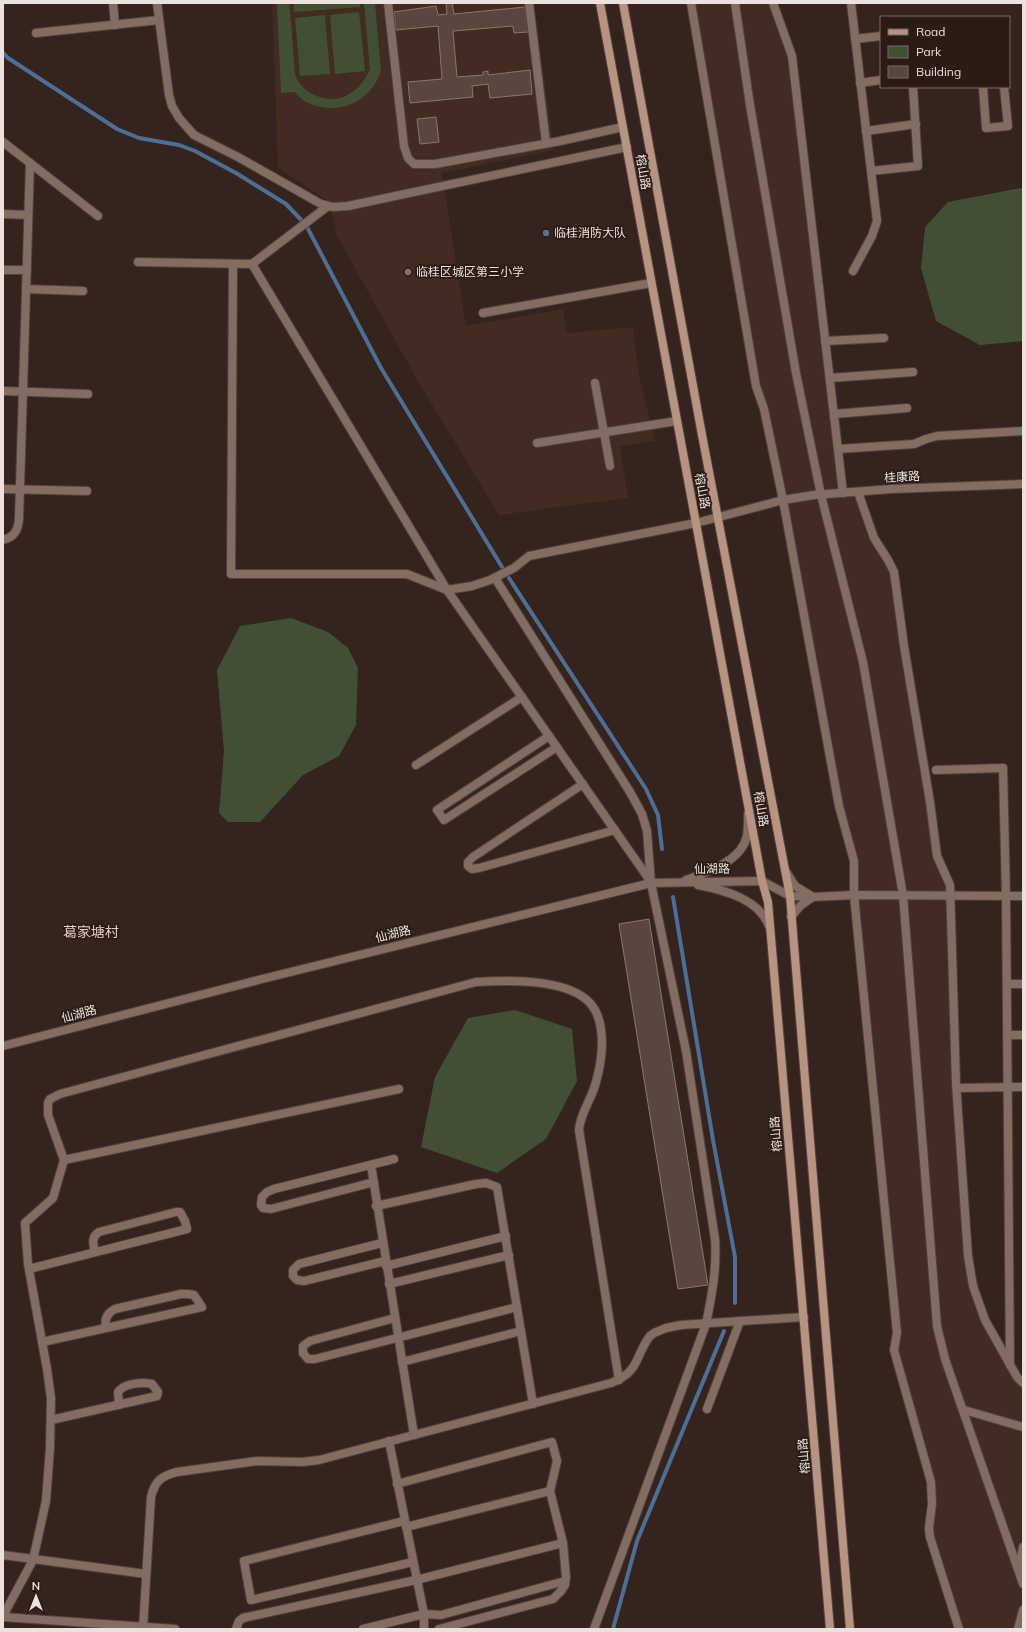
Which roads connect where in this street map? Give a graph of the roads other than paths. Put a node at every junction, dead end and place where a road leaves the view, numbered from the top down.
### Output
1 (112, 3) edge
2 (157, 3) edge
3 (388, 3) edge
4 (529, 3) edge
5 (600, 3) edge
6 (622, 3) edge
7 (691, 3) edge
8 (735, 3) edge
9 (773, 3) edge
10 (851, 3) edge
11 (159, 20) junction
12 (115, 25) junction
13 (36, 33) dead end
14 (880, 36) edge
15 (855, 40) junction
16 (880, 80) edge
17 (860, 83) junction
18 (913, 88) edge
19 (982, 88) edge
20 (1004, 88) edge
21 (916, 124) junction
22 (623, 127) junction
23 (866, 131) junction
24 (3, 142) edge
25 (546, 143) junction
26 (627, 148) junction
27 (30, 163) junction
28 (871, 171) junction
29 (328, 206) junction
30 (3, 214) edge
31 (28, 215) junction
32 (98, 216) dead end
33 (138, 262) dead end
34 (233, 264) junction
35 (252, 264) junction
36 (3, 270) edge
37 (27, 270) junction
38 (853, 271) dead end
39 (651, 283) junction
40 (26, 289) junction
41 (83, 291) dead end
42 (483, 313) dead end
43 (884, 338) dead end
44 (825, 341) junction
45 (913, 372) dead end
46 (830, 378) junction
47 (595, 383) dead end
48 (3, 391) edge
49 (23, 391) junction
50 (88, 394) dead end
51 (907, 408) dead end
52 (834, 414) junction
53 (677, 421) junction
54 (1023, 431) edge
55 (604, 432) junction
56 (537, 443) dead end
57 (838, 449) junction
58 (610, 466) dead end
59 (1023, 484) edge
60 (3, 489) edge
61 (20, 490) junction
62 (87, 491) dead end
63 (858, 492) junction
64 (843, 493) junction
65 (821, 495) junction
66 (783, 500) junction
67 (718, 518) junction
68 (696, 524) junction
69 (3, 540) edge
70 (495, 578) junction
71 (447, 590) junction
72 (522, 698) junction
73 (549, 736) junction
74 (556, 747) junction
75 (416, 765) dead end
76 (936, 770) dead end
77 (583, 784) junction
78 (748, 805) junction
79 (615, 830) junction
80 (784, 868) junction
81 (762, 880) junction
82 (651, 882) junction
83 (681, 882) junction
84 (854, 894) junction
85 (903, 894) junction
86 (950, 895) junction
87 (790, 896) junction
88 (812, 896) junction
89 (1006, 896) junction
90 (1023, 896) edge
91 (791, 917) junction
92 (770, 931) junction
93 (1007, 984) junction
94 (1023, 984) edge
95 (1007, 1035) junction
96 (1023, 1035) edge
97 (3, 1046) edge
98 (1008, 1087) junction
99 (1023, 1087) edge
100 (957, 1088) junction
101 (399, 1089) dead end
102 (394, 1159) dead end
103 (64, 1160) junction
104 (370, 1165) junction
105 (374, 1182) junction
106 (376, 1206) junction
107 (506, 1236) junction
108 (382, 1243) junction
109 (95, 1252) junction
110 (509, 1255) junction
111 (386, 1264) junction
112 (29, 1269) junction
113 (389, 1284) junction
114 (517, 1307) junction
115 (804, 1317) junction
116 (395, 1318) junction
117 (740, 1321) junction
118 (706, 1324) junction
119 (106, 1328) junction
120 (521, 1331) junction
121 (398, 1338) junction
122 (42, 1342) junction
123 (402, 1362) junction
124 (1010, 1365) junction
125 (619, 1380) junction
126 (1023, 1383) edge
127 (533, 1404) junction
128 (119, 1405) junction
129 (707, 1409) dead end
130 (964, 1410) junction
131 (51, 1420) junction
132 (1023, 1427) edge
133 (414, 1435) junction
134 (389, 1441) junction
135 (397, 1484) junction
136 (550, 1491) junction
137 (405, 1524) junction
138 (563, 1543) junction
139 (1023, 1547) edge
140 (3, 1555) edge
141 (33, 1560) junction
142 (413, 1562) junction
143 (1019, 1571) junction
144 (146, 1574) junction
145 (416, 1580) junction
146 (565, 1581) junction
147 (1023, 1584) edge
148 (1023, 1610) edge
149 (424, 1614) junction
150 (3, 1617) edge
151 (143, 1628) edge
152 (175, 1629) edge
153 (236, 1629) edge
154 (363, 1629) edge
155 (424, 1629) edge
156 (439, 1629) edge
157 (594, 1629) edge
158 (830, 1629) edge
159 (850, 1629) edge
160 (959, 1629) edge
161 (1018, 1629) edge

1 - 12 street
2 - 11 street
3 - 25 street
4 - 25 street
5 - 22 main road, 榕山路
6 - 67 main road, 榕山路
7 - 66 street
8 - 65 street
9 - 44 street
10 - 15 street
11 - 12 street
11 - 29 street
12 - 13 street
14 - 15 street
15 - 17 street
16 - 17 street
17 - 23 street
18 - 21 street
19 - 20 street
21 - 23 street
21 - 28 street
22 - 25 street
22 - 26 main road, 榕山路
23 - 28 street
24 - 27 street
26 - 29 street
26 - 39 main road, 榕山路
27 - 31 street
27 - 32 street
28 - 38 street
29 - 35 street
30 - 31 street
31 - 37 street
33 - 34 street
34 - 35 street
34 - 71 street
35 - 71 street
36 - 37 street
37 - 40 street
39 - 42 street
39 - 53 main road, 榕山路
40 - 41 street
40 - 49 street
43 - 44 street
44 - 46 street
45 - 46 street
46 - 52 street
47 - 55 street
48 - 49 street
49 - 50 street
49 - 61 street
51 - 52 street
52 - 57 street
53 - 55 street
53 - 68 main road, 榕山路
54 - 57 street
55 - 56 street
55 - 58 street
57 - 64 street
59 - 63 street, 桂康路
60 - 61 street
61 - 62 street
61 - 69 street
63 - 64 street, 桂康路
63 - 86 street
64 - 65 street, 桂康路
65 - 66 street, 桂康路
65 - 85 street
66 - 67 street, 桂康路
66 - 84 street
67 - 68 street, 桂康路
67 - 80 main road, 榕山路
68 - 70 street, 桂康路
68 - 78 main road, 榕山路
70 - 71 street, 桂康路
70 - 82 street
71 - 72 street
72 - 73 street
72 - 75 street
73 - 74 street
73 - 74 street
74 - 77 street
76 - 89 street
77 - 79 street
77 - 79 street
78 - 81 main road, 榕山路
78 - 83 street
79 - 82 street
80 - 87 main road, 榕山路
80 - 88 street
81 - 83 street, 仙湖路
81 - 87 street
81 - 92 main road, 榕山路
82 - 83 street, 仙湖路
82 - 97 street, 仙湖路
82 - 118 street
83 - 92 street
84 - 85 street
84 - 88 street
84 - 160 street
85 - 86 street
85 - 130 street
86 - 89 street
86 - 100 street
87 - 88 street
87 - 91 main road, 榕山路
88 - 91 street
89 - 90 street
89 - 93 street
91 - 159 main road, 榕山路
92 - 115 main road, 榕山路
93 - 94 street
93 - 95 street
95 - 96 street
95 - 98 street
98 - 99 street
98 - 100 street
98 - 124 street
100 - 124 street
101 - 103 street
102 - 104 street
103 - 112 street
103 - 125 street
104 - 105 street
104 - 105 street
105 - 106 street
106 - 107 street
106 - 108 street
107 - 110 street
107 - 111 street
108 - 111 street
108 - 111 street
109 - 109 street
109 - 112 street
110 - 113 street
110 - 114 street
111 - 113 street
112 - 122 street
113 - 116 street
114 - 120 street
114 - 121 street
115 - 117 street
115 - 158 main road, 榕山路
116 - 121 street
116 - 121 street
117 - 118 street
117 - 129 street
118 - 125 street
118 - 157 street
119 - 119 street
119 - 122 street
120 - 123 street
120 - 127 street
121 - 123 street
122 - 131 street
123 - 133 street
124 - 126 street
125 - 127 street
127 - 133 street
128 - 128 street
128 - 131 street
130 - 132 street
130 - 143 street
131 - 141 street
133 - 134 street
134 - 135 street
134 - 144 street
135 - 136 street
135 - 137 street
136 - 137 street
136 - 138 street
137 - 142 street
137 - 142 street
138 - 145 street
138 - 146 street
139 - 143 street
140 - 141 street
141 - 144 street
141 - 150 street
142 - 145 street
143 - 147 street
144 - 151 street
145 - 149 street
145 - 153 street
146 - 149 street
146 - 156 street
148 - 161 street
149 - 154 street
149 - 155 street
150 - 151 street
151 - 152 street

